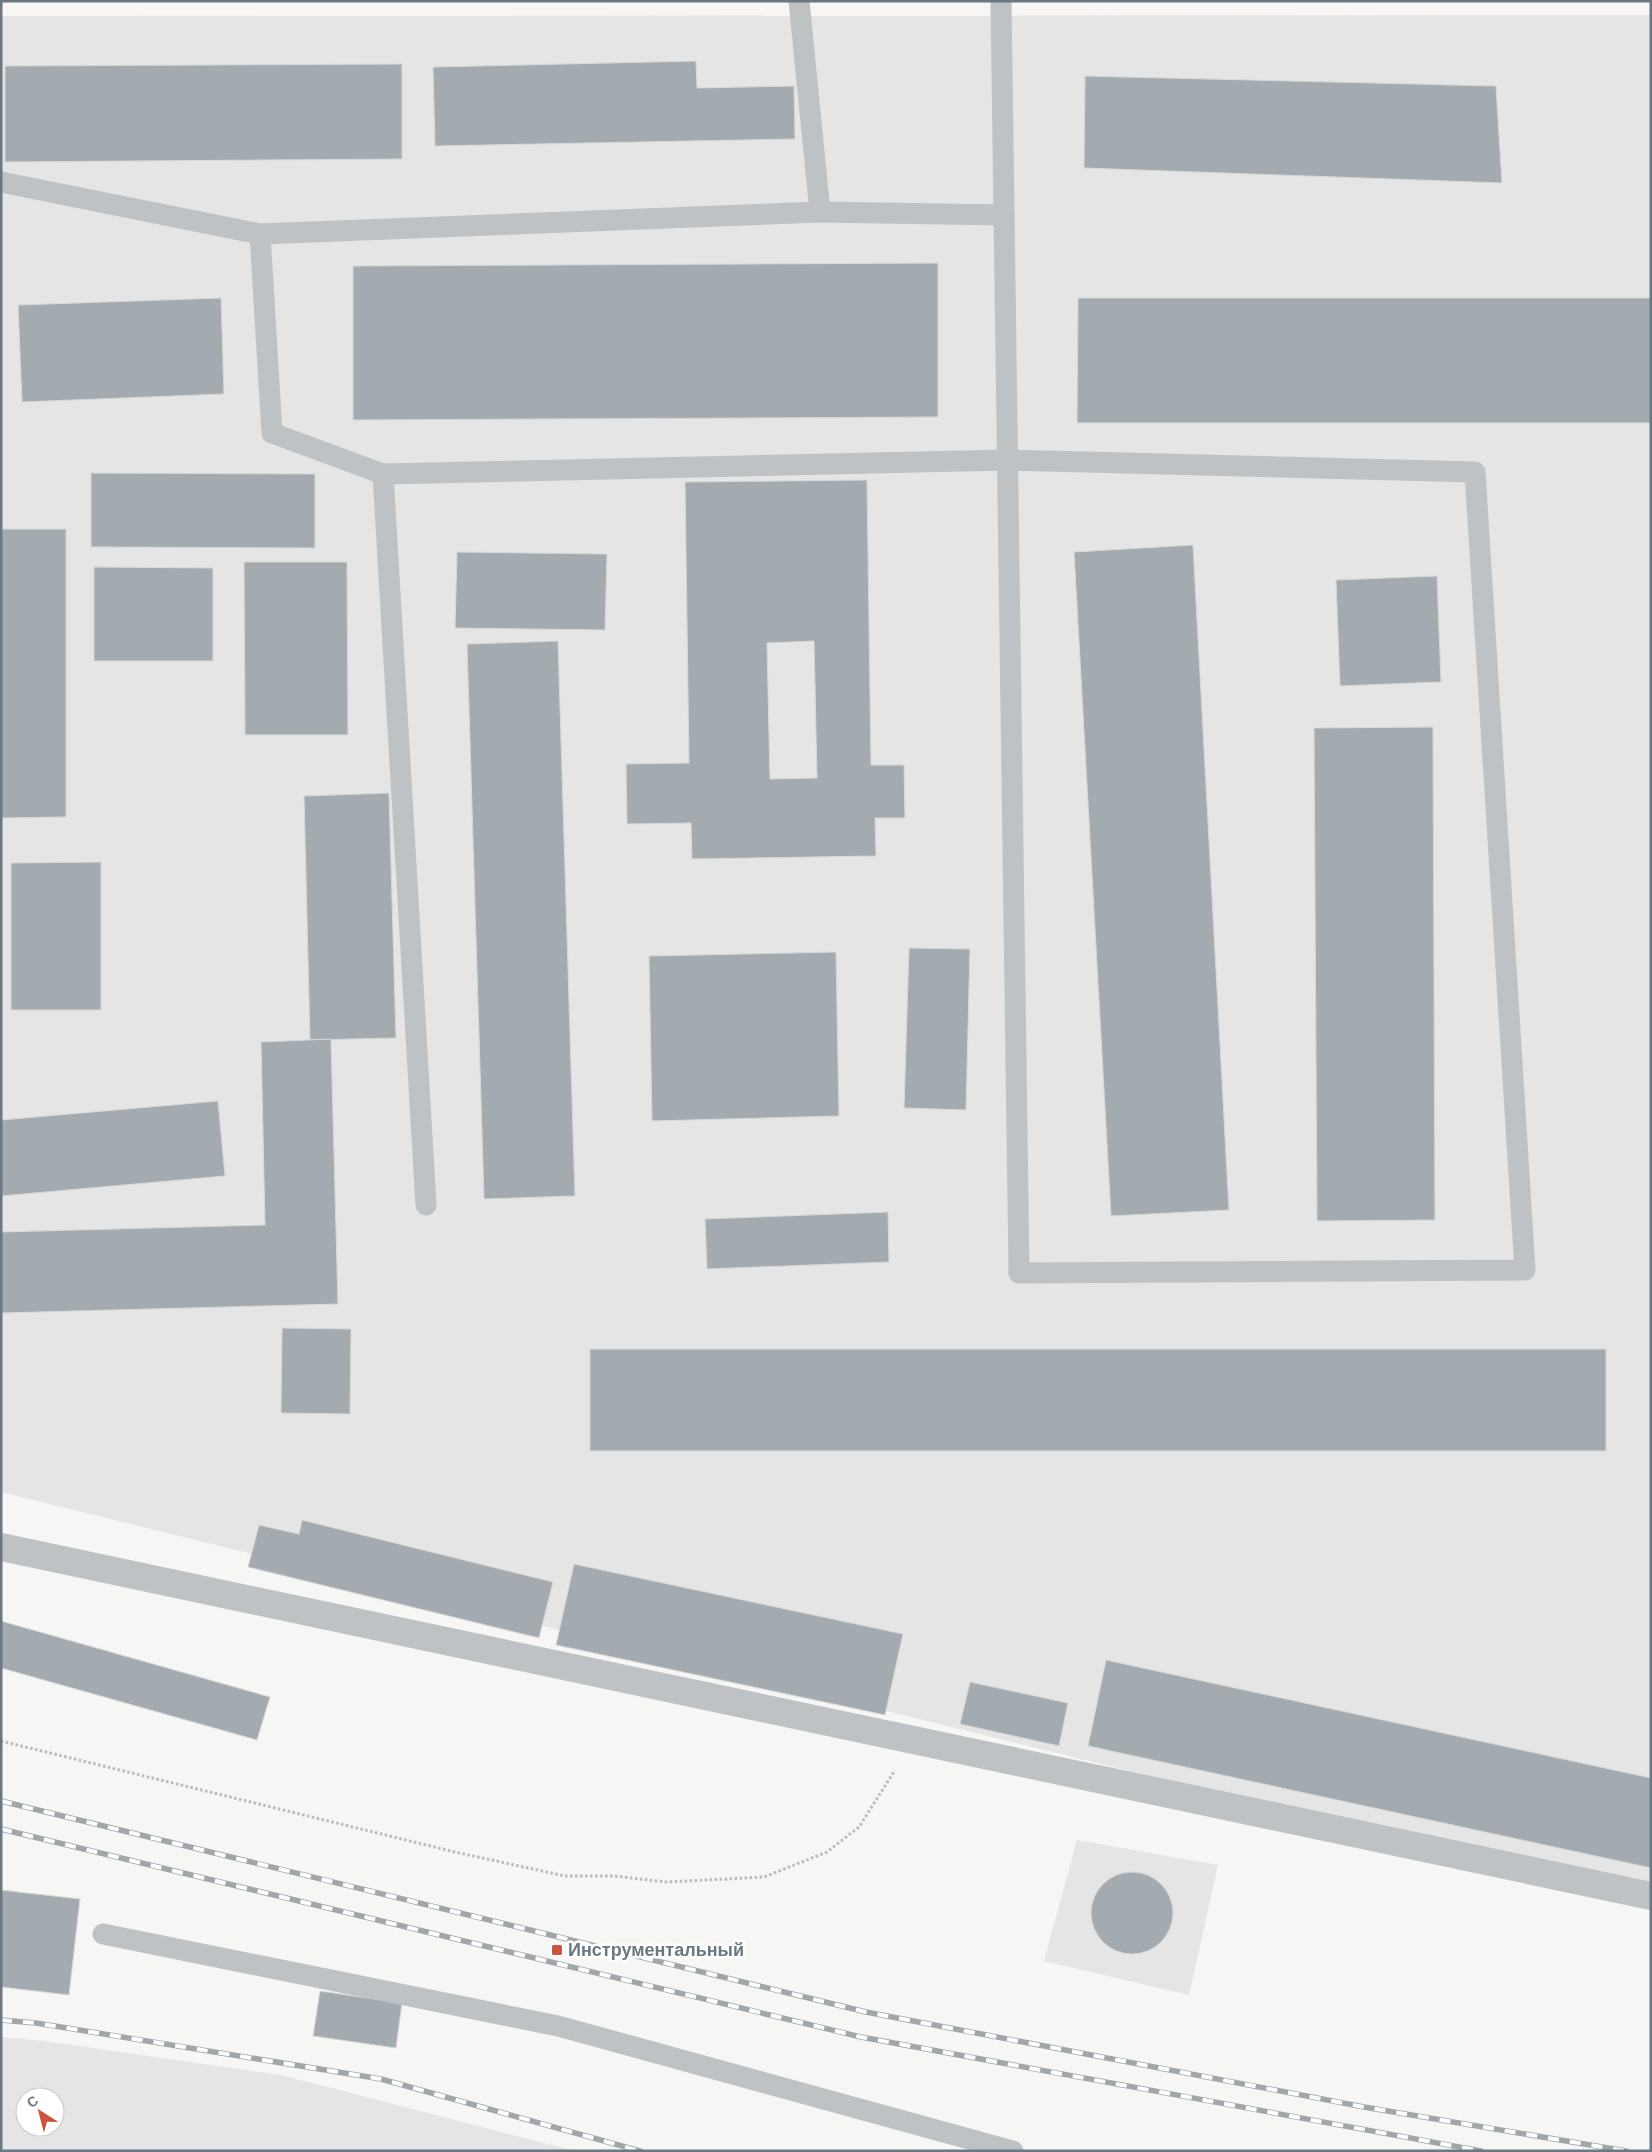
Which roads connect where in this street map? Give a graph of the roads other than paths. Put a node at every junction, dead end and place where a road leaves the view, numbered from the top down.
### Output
1 (798, 1) edge
2 (1000, 1) edge
3 (1, 182) edge
4 (820, 212) junction
5 (1004, 215) junction
6 (260, 234) junction
7 (1007, 460) junction
8 (383, 474) junction
9 (426, 1205) dead end
10 (1, 1547) edge
11 (1651, 1896) edge
12 (103, 1934) dead end
13 (1013, 2151) edge

1 - 4 lane
2 - 5 lane
3 - 6 lane
4 - 5 lane
4 - 6 lane
5 - 7 lane
6 - 8 lane
7 - 7 lane
7 - 8 lane
8 - 9 lane
10 - 11 street
12 - 13 lane

